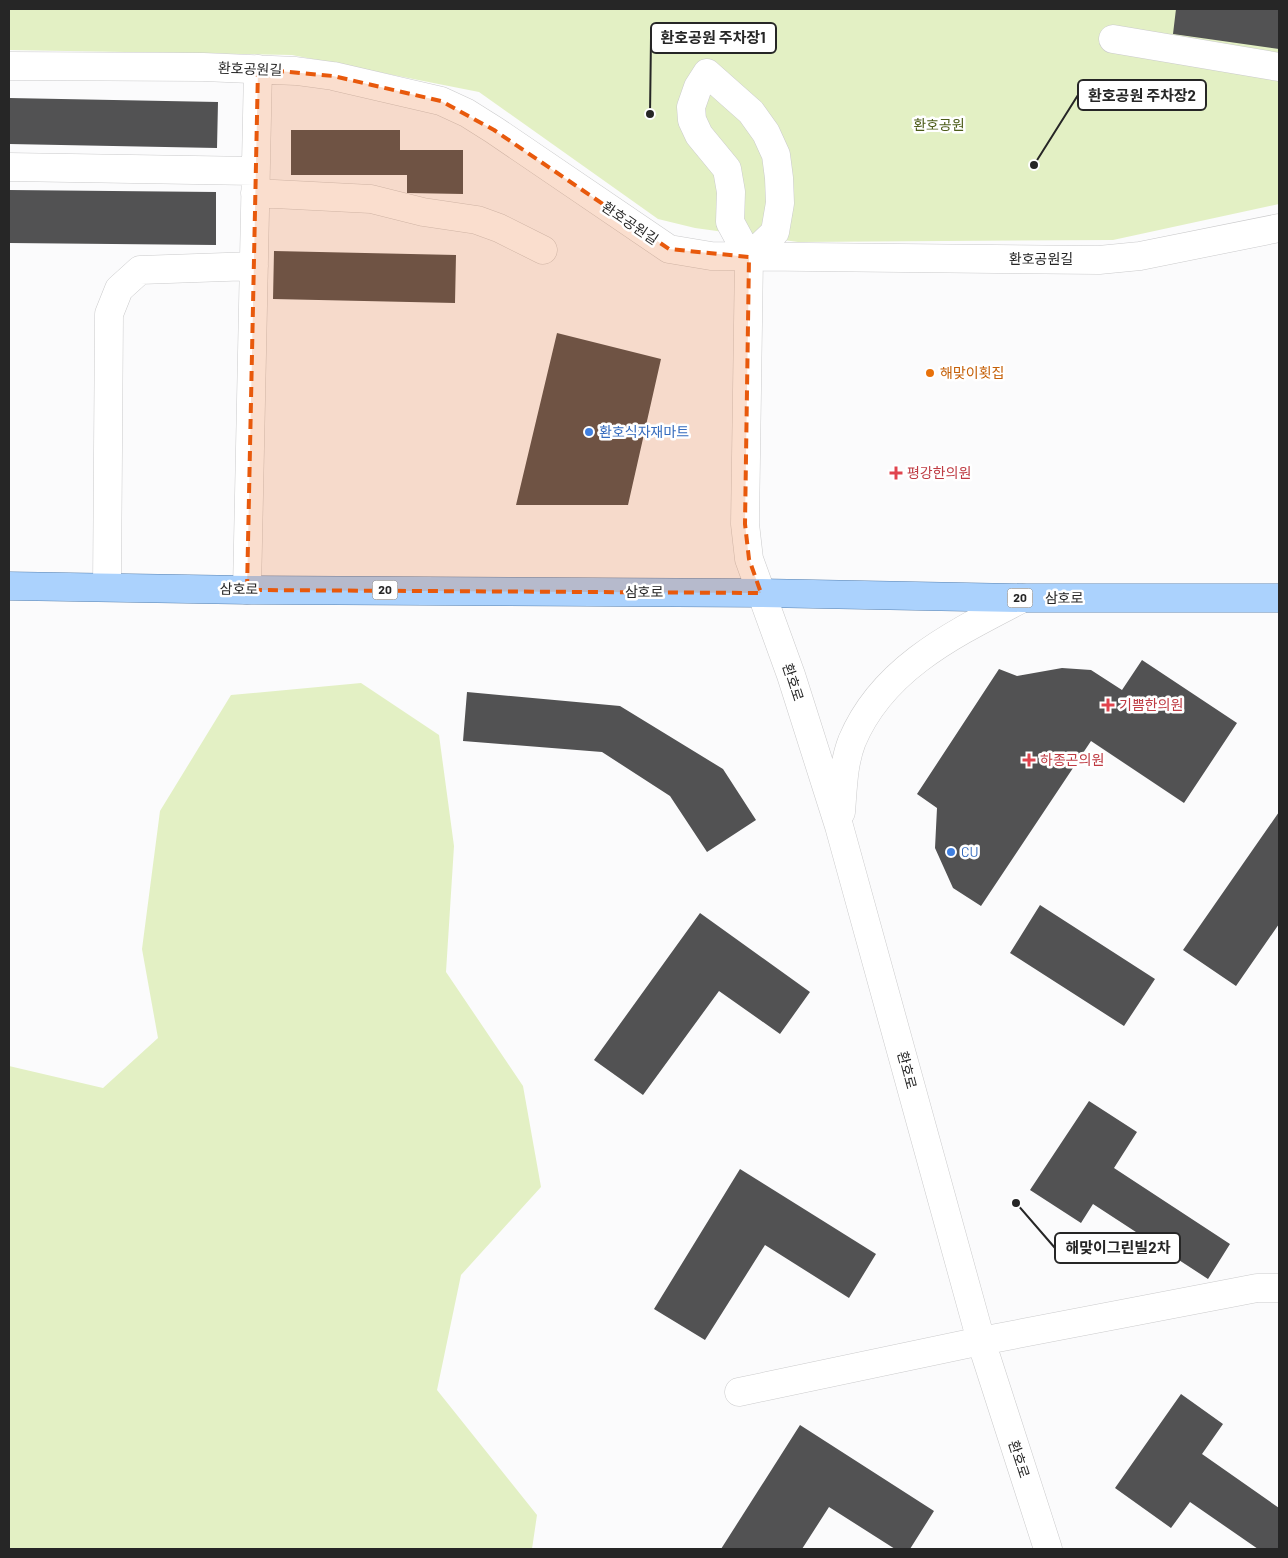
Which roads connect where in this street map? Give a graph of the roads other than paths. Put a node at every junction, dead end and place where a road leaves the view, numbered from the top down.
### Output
1 (1113, 39) dead end
2 (9, 66) edge
3 (1279, 67) edge
4 (258, 69) junction
5 (9, 167) edge
6 (255, 182) junction
7 (1279, 228) edge
8 (543, 250) dead end
9 (749, 257) junction
10 (254, 266) junction
11 (9, 586) edge
12 (107, 588) junction
13 (248, 590) junction
14 (760, 593) junction
15 (1023, 598) junction
16 (1279, 598) edge
17 (839, 826) junction
18 (1279, 1288) edge
19 (981, 1341) junction
20 (739, 1392) dead end
21 (1048, 1549) edge

1 - 3 street
2 - 4 street, 환호공원길
4 - 6 street
4 - 9 street, 환호공원길
5 - 6 street
6 - 8 street
6 - 10 street
7 - 9 street, 환호공원길
9 - 9 street
9 - 14 street, 환호로
10 - 12 street
10 - 13 street
11 - 12 main road, 삼호로 / 20
12 - 13 main road, 삼호로 / 20
13 - 14 main road, 삼호로 / 20
14 - 15 main road, 삼호로 / 20
14 - 17 street, 환호로
15 - 16 main road, 삼호로 / 20
15 - 17 street
17 - 19 street, 환호로
18 - 19 street
19 - 20 street
19 - 21 street, 환호로

